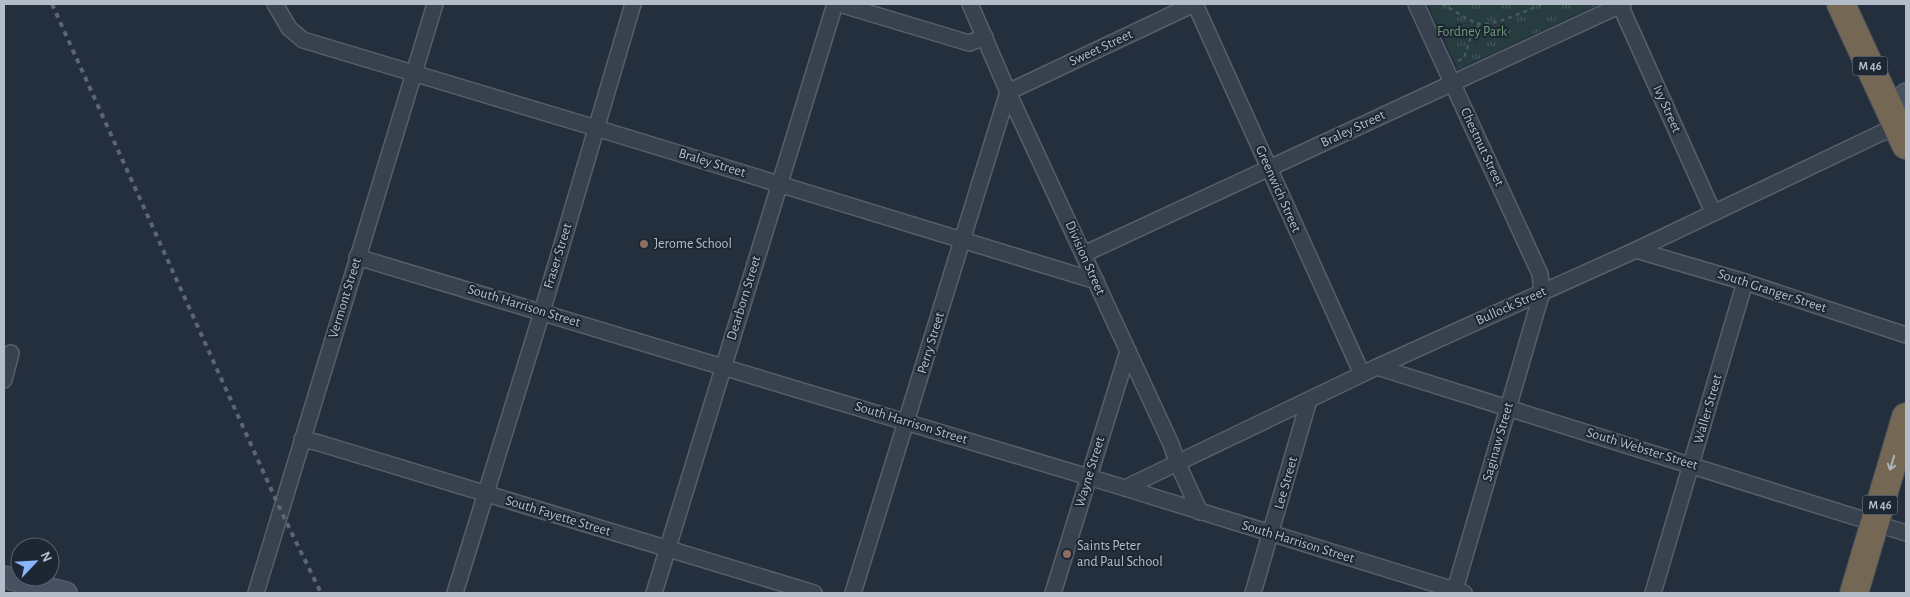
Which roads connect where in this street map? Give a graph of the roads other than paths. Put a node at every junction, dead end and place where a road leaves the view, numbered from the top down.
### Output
1 (276, 4) edge
2 (435, 4) edge
3 (633, 4) edge
4 (835, 4) edge
5 (839, 4) edge
6 (970, 4) edge
7 (1194, 4) edge
8 (1416, 4) edge
9 (1621, 4) edge
10 (1841, 4) edge
11 (985, 37) junction
12 (415, 75) junction
13 (1452, 82) junction
14 (1008, 92) junction
15 (1906, 94) edge
16 (596, 128) junction
17 (1902, 136) edge
18 (1269, 169) junction
19 (780, 184) junction
20 (1713, 212) junction
21 (962, 240) junction
22 (1636, 250) junction
23 (1084, 254) junction
24 (358, 257) junction
25 (1096, 281) junction
26 (1745, 282) junction
27 (1542, 292) junction
28 (542, 312) junction
29 (1906, 335) edge
30 (1128, 351) junction
31 (11, 353) dead end
32 (724, 366) junction
33 (1377, 367) junction
34 (1362, 374) junction
35 (4, 380) edge
36 (1310, 400) junction
37 (1508, 407) junction
38 (1906, 416) edge
39 (907, 422) junction
40 (302, 439) junction
41 (1177, 462) junction
42 (1692, 465) junction
43 (1089, 477) junction
44 (1125, 488) junction
45 (485, 493) junction
46 (1200, 512) junction
47 (1874, 524) junction
48 (1906, 533) edge
49 (1272, 534) junction
50 (668, 549) junction
51 (4, 577) edge
52 (1458, 592) edge
53 (61, 593) edge
54 (256, 593) edge
55 (455, 593) edge
56 (654, 593) edge
57 (814, 593) edge
58 (853, 593) edge
59 (1054, 593) edge
60 (1253, 593) edge
61 (1653, 593) edge
62 (1854, 593) edge

1 - 12 street, Braley Street
2 - 12 street, Vermont Street
3 - 16 street, Fraser Street
4 - 19 street, Dearborn Street
5 - 11 street
6 - 11 street, Division Street
7 - 14 street, Sweet Street
7 - 18 street, Greenwich Street
8 - 13 street, Chestnut Street
9 - 13 street, Braley Street
9 - 20 street, Ivy Street
10 - 17 highway, M 46
11 - 14 street, Division Street
12 - 16 street, Braley Street
12 - 24 street, Vermont Street
13 - 18 street, Braley Street
13 - 27 street, Chestnut Street
14 - 21 street, Perry Street
14 - 23 street, Division Street
15 - 17 street
16 - 19 street, Braley Street
16 - 28 street, Fraser Street
17 - 20 street, Bullock Street
18 - 23 street, Braley Street
18 - 34 street, Greenwich Street
19 - 21 street, Braley Street
19 - 32 street, Dearborn Street
20 - 22 street, Bullock Street
21 - 25 street, Braley Street
21 - 39 street, Perry Street
22 - 26 street, South Granger Street
22 - 27 street, Bullock Street
23 - 25 street, Division Street
24 - 28 street, South Harrison Street
24 - 40 street, Vermont Street
25 - 30 street, Division Street
26 - 29 street, South Granger Street
26 - 42 street, Waller Street
27 - 33 street, Bullock Street
27 - 37 street, Saginaw Street
28 - 32 street, South Harrison Street
28 - 45 street, Fraser Street
30 - 41 street, Division Street
30 - 43 street, Wayne Street
31 - 35 street
32 - 39 street, South Harrison Street
32 - 50 street, Dearborn Street
33 - 34 street, Bullock Street
33 - 37 street, South Webster Street
34 - 36 street, Bullock Street
36 - 41 street, Bullock Street
36 - 49 street, Lee Street
37 - 42 street, South Webster Street
37 - 52 street, Saginaw Street
38 -> 47 highway, M 46
39 - 43 street, South Harrison Street
39 - 58 street, Perry Street
40 - 45 street, South Fayette Street
40 - 54 street, Vermont Street
41 - 44 street, Bullock Street
41 - 46 street, Division Street
42 - 47 street, South Webster Street
42 - 61 street, Waller Street
43 - 44 street, South Harrison Street
43 - 59 street, Wayne Street
44 - 46 street, South Harrison Street
45 - 50 street, South Fayette Street
45 - 55 street, Fraser Street
46 - 49 street, South Harrison Street
47 - 48 street, South Webster Street
47 - 62 highway, M 46
49 - 52 street, South Harrison Street
49 - 60 street, Lee Street
50 - 56 street, Dearborn Street
50 - 57 street, South Fayette Street
51 - 53 street

